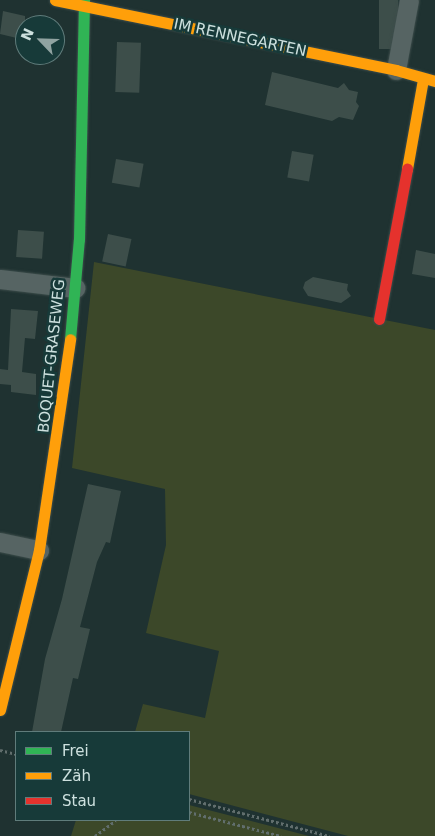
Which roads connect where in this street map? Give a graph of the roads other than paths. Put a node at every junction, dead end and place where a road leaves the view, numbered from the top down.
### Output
1 (55, 0) edge
2 (409, 0) edge
3 (84, 3) edge
4 (396, 70) junction
5 (423, 79) junction
6 (435, 81) edge
7 (0, 280) edge
8 (75, 288) junction
9 (379, 319) dead end
10 (0, 542) edge
11 (39, 550) junction
12 (0, 710) edge

1 - 3 street, IM RENNEGARTEN
2 - 4 street
3 - 4 street, IM RENNEGARTEN
3 - 8 street, BOQUET-GRASEWEG
4 - 5 street, IM RENNEGARTEN
5 - 6 street, IM RENNEGARTEN
5 - 9 street
7 - 8 street
8 - 11 street, BOQUET-GRASEWEG
10 - 11 street
11 - 12 street, BOQUET-GRASEWEG

